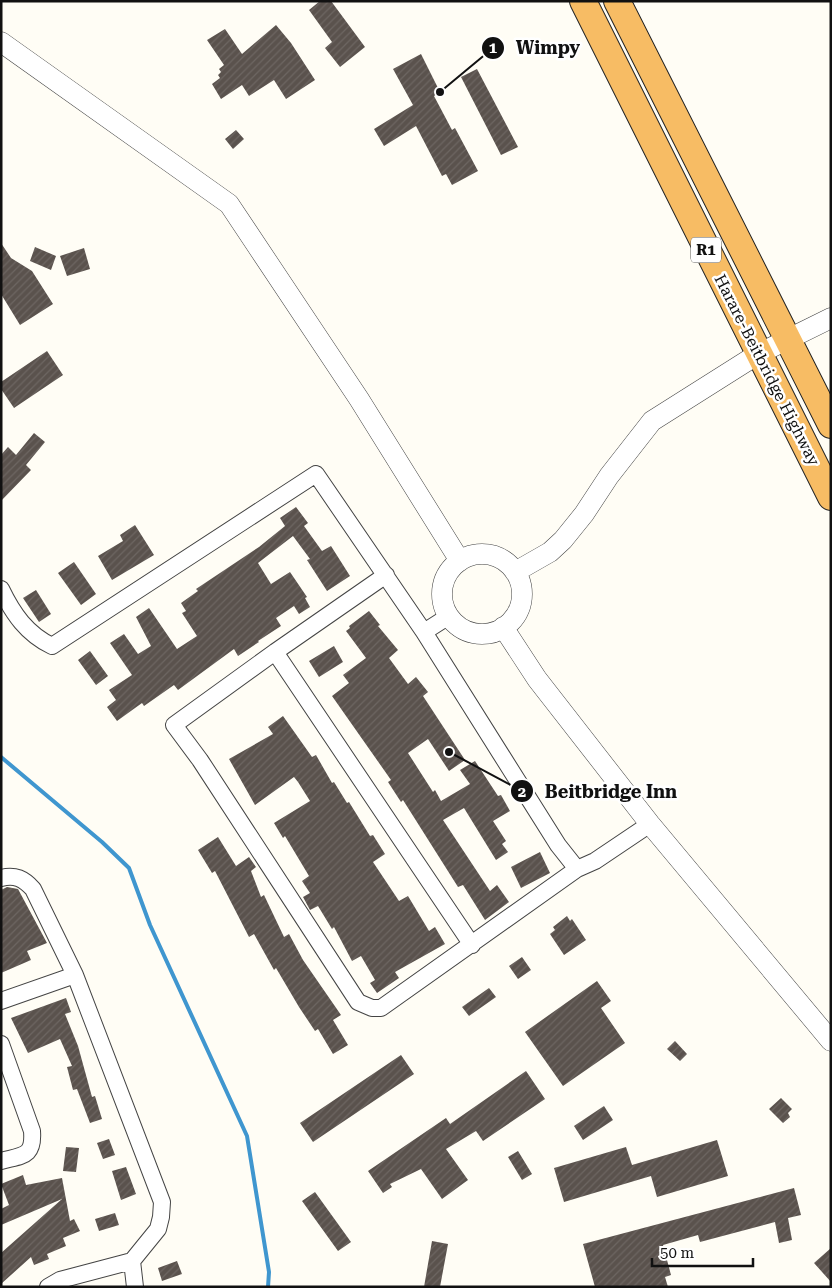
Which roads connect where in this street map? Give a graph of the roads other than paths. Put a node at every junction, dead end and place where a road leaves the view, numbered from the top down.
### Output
1 (583, 1) edge
2 (616, 1) edge
3 (1, 42) edge
4 (831, 318) edge
5 (788, 340) junction
6 (758, 354) junction
7 (831, 425) edge
8 (831, 497) edge
9 (460, 561) junction
10 (515, 572) junction
11 (386, 575) junction
12 (1, 589) edge
13 (449, 616) junction
14 (504, 627) junction
15 (424, 632) junction
16 (274, 652) junction
17 (650, 824) junction
18 (577, 869) junction
19 (1, 878) edge
20 (472, 944) junction
21 (75, 975) junction
22 (1, 1001) edge
23 (831, 1041) edge
24 (1, 1044) edge
25 (1, 1161) edge
26 (132, 1261) junction
27 (48, 1287) edge
28 (135, 1287) edge

1 - 6 highway, Harare-Beitbridge Highway / R1
2 - 5 highway, Harare-Beitbridge Highway / R1
3 - 9 street
4 - 5 street
5 - 6 street
5 - 7 highway, Harare-Beitbridge Highway / R1
6 - 8 highway, Harare-Beitbridge Highway / R1
6 - 10 street
9 - 10 street
9 - 13 street
10 - 14 street
11 - 12 street
11 - 15 street
11 - 16 street
13 - 14 street
13 - 15 street
14 - 17 street
15 - 18 street
16 - 20 street
16 - 20 street
17 - 18 street
17 - 23 street
18 - 20 street
19 - 21 street
21 - 22 street
21 - 26 street
24 - 25 street
26 - 27 street
26 - 28 street

